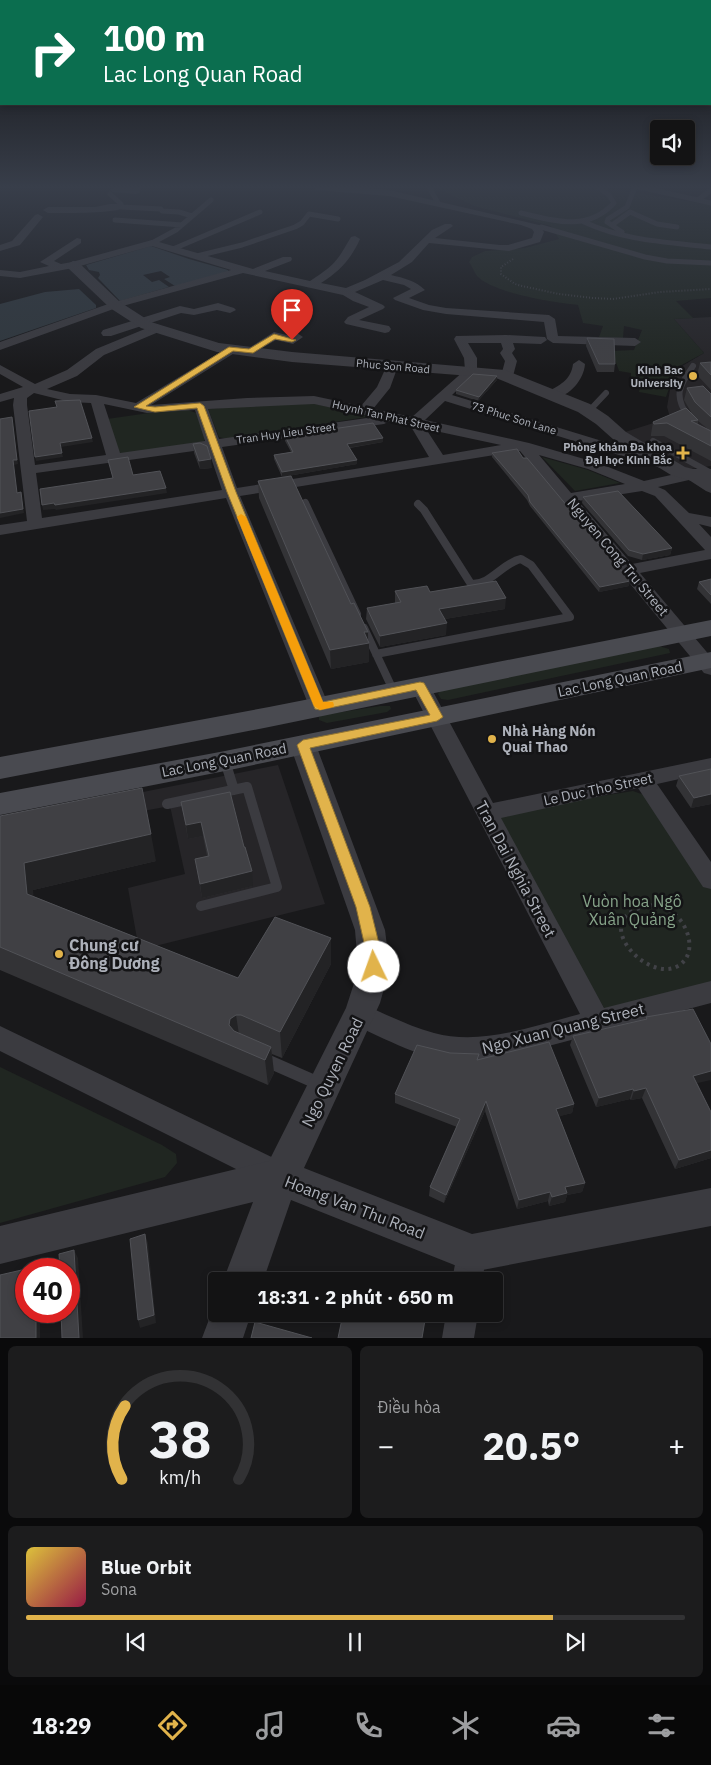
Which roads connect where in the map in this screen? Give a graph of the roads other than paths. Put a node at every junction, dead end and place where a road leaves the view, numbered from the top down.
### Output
1 (64, 249) edge
2 (126, 249) edge
3 (175, 249) edge
4 (224, 249) edge
5 (351, 249) edge
6 (418, 249) edge
7 (618, 249) edge
8 (197, 256) junction
9 (287, 258) dead end
10 (711, 263) edge
11 (69, 266) junction
12 (249, 271) junction
13 (0, 273) edge
14 (14, 276) junction
15 (382, 276) junction
16 (0, 279) edge
17 (311, 285) junction
18 (347, 292) junction
19 (164, 293) junction
20 (115, 305) junction
21 (180, 310) junction
22 (230, 310) dead end
23 (141, 323) junction
24 (157, 328) junction
25 (385, 329) dead end
26 (106, 333) dead end
27 (296, 337) dead end
28 (506, 339) junction
29 (541, 340) dead end
30 (634, 342) dead end
31 (0, 346) edge
32 (232, 349) junction
33 (250, 352) junction
34 (579, 364) dead end
35 (392, 366) junction
36 (694, 366) dead end
37 (0, 368) edge
38 (471, 371) junction
39 (507, 376) junction
40 (33, 389) junction
41 (606, 393) dead end
42 (554, 394) junction
43 (444, 397) junction
44 (0, 398) edge
45 (70, 398) junction
46 (96, 399) junction
47 (20, 405) junction
48 (200, 406) junction
49 (138, 407) junction
50 (155, 410) junction
51 (365, 410) junction
52 (589, 411) junction
53 (102, 416) junction
54 (395, 418) junction
55 (415, 422) junction
56 (694, 425) edge
57 (653, 441) dead end
58 (212, 443) junction
59 (524, 446) junction
60 (114, 458) junction
61 (438, 458) junction
62 (669, 466) junction
63 (29, 470) junction
64 (711, 474) edge
65 (690, 475) junction
66 (644, 486) junction
67 (711, 488) edge
68 (231, 492) junction
69 (567, 498) junction
70 (305, 503) edge
71 (418, 504) dead end
72 (684, 518) junction
73 (711, 522) edge
74 (35, 524) junction
75 (0, 530) edge
76 (711, 547) edge
77 (711, 554) edge
78 (629, 570) junction
79 (711, 628) edge
80 (682, 634) junction
81 (376, 654) junction
82 (709, 663) edge
83 (420, 686) junction
84 (394, 692) junction
85 (320, 706) junction
86 (437, 717) junction
87 (303, 745) junction
88 (225, 761) junction
89 (711, 765) edge
90 (0, 768) edge
91 (643, 780) junction
92 (234, 790) junction
93 (0, 804) edge
94 (167, 804) dead end
95 (486, 813) junction
96 (711, 880) edge
97 (201, 906) dead end
98 (711, 992) edge
99 (359, 1015) junction
100 (597, 1021) junction
101 (0, 1038) edge
102 (250, 1053) edge
103 (325, 1086) junction
104 (281, 1177) junction
105 (711, 1207) edge
106 (0, 1245) edge
107 (470, 1267) edge
108 (246, 1272) edge
109 (228, 1322) edge
110 (461, 1322) edge
111 (222, 1338) edge
112 (458, 1338) edge

1 - 11 street
2 - 11 street
3 - 8 street
4 - 8 lane
5 - 17 street
6 - 15 street
7 - 10 lane
8 - 12 street
9 - 12 street
11 - 14 street
11 - 20 street, Phuc Son Road
12 - 17 street
12 - 19 street
13 - 14 street
14 - 16 street
15 - 18 street
15 - 30 street
17 - 18 street
18 - 25 street
19 - 20 street
19 - 21 street
20 - 23 street, Phuc Son Road
20 - 31 street
21 - 22 street
21 - 23 street
23 - 24 street, Phuc Son Road
23 - 26 street
24 - 32 street, Phuc Son Road
24 - 40 street
27 - 33 street
28 - 29 street
28 - 38 street
28 - 39 street
32 - 33 street, Phuc Son Road
32 - 49 street
33 - 35 street, Phuc Son Road
34 - 42 street
35 - 38 street, Phuc Son Road
35 - 51 street
36 - 56 lane
37 - 40 street, Huynh Tan Phat Street
38 - 39 street, Phuc Son Road
38 - 43 street
39 - 42 street, Phuc Son Road
40 - 44 street
40 - 45 street, Huynh Tan Phat Street
40 - 47 street
41 - 52 lane
42 - 52 street, Phuc Son Road
43 - 55 street
43 - 62 street, 73 Phuc Son Lane
45 - 46 street, Huynh Tan Phat Street
45 - 47 street
46 - 49 street, Huynh Tan Phat Street
46 - 53 street
47 - 63 street
48 - 50 street, Huynh Tan Phat Street
48 - 51 street, Huynh Tan Phat Street
48 - 58 street
49 - 50 street, Huynh Tan Phat Street
50 - 53 street
51 - 54 street, Huynh Tan Phat Street
52 - 62 street, Phuc Son Road
53 - 60 street
54 - 55 street, Huynh Tan Phat Street
54 - 58 street, Tran Huy Lieu Street
55 - 59 street, Huynh Tan Phat Street
55 - 61 street
57 - 64 lane
58 - 60 street, Tran Huy Lieu Street
58 - 68 street
59 - 61 street
59 - 66 street, Huynh Tan Phat Street
59 - 69 street, Nguyen Cong Tru Street
60 - 63 street, Tran Huy Lieu Street
61 - 68 street
62 - 65 street, Phuc Son Road
63 - 74 street
64 - 65 street, Phuc Son Road
65 - 66 street
65 - 67 street
66 - 69 street
66 - 72 street, Huynh Tan Phat Street
68 - 74 street
68 - 85 street
69 - 78 street, Nguyen Cong Tru Street
70 - 81 lane
71 - 81 lane
72 - 73 street
72 - 76 street, Huynh Tan Phat Street
74 - 75 street
77 - 78 street
78 - 80 street, Nguyen Cong Tru Street
79 - 80 main road
80 - 82 street, Nguyen Cong Tru Street
80 - 83 main road
81 - 84 lane
82 - 86 main road, Lac Long Quan Road
83 - 84 main road
83 - 86 street, Tran Dai Nghia Street
84 - 85 main road
85 - 90 main road
86 - 87 main road, Lac Long Quan Road
86 - 95 street, Tran Dai Nghia Street
87 - 88 main road, Lac Long Quan Road
87 - 99 street, Ngo Quyen Road
88 - 92 lane
88 - 93 main road, Lac Long Quan Road
89 - 91 street, Le Duc Tho Street
91 - 95 street, Le Duc Tho Street
91 - 96 street
92 - 94 lane
92 - 97 lane
95 - 100 street, Tran Dai Nghia Street
98 - 100 street, Ngo Xuan Quang Street
99 - 100 street, Ngo Xuan Quang Street
99 - 103 street, Ngo Quyen Road
101 - 104 street
102 - 103 lane
103 - 104 street, Ngo Quyen Road
104 - 106 street, Hoang Van Thu Road
104 - 107 street, Hoang Van Thu Road
104 - 108 street, Ngo Quyen Road
105 - 107 street, Hoang Van Thu Road
109 - 111 street
110 - 112 street

